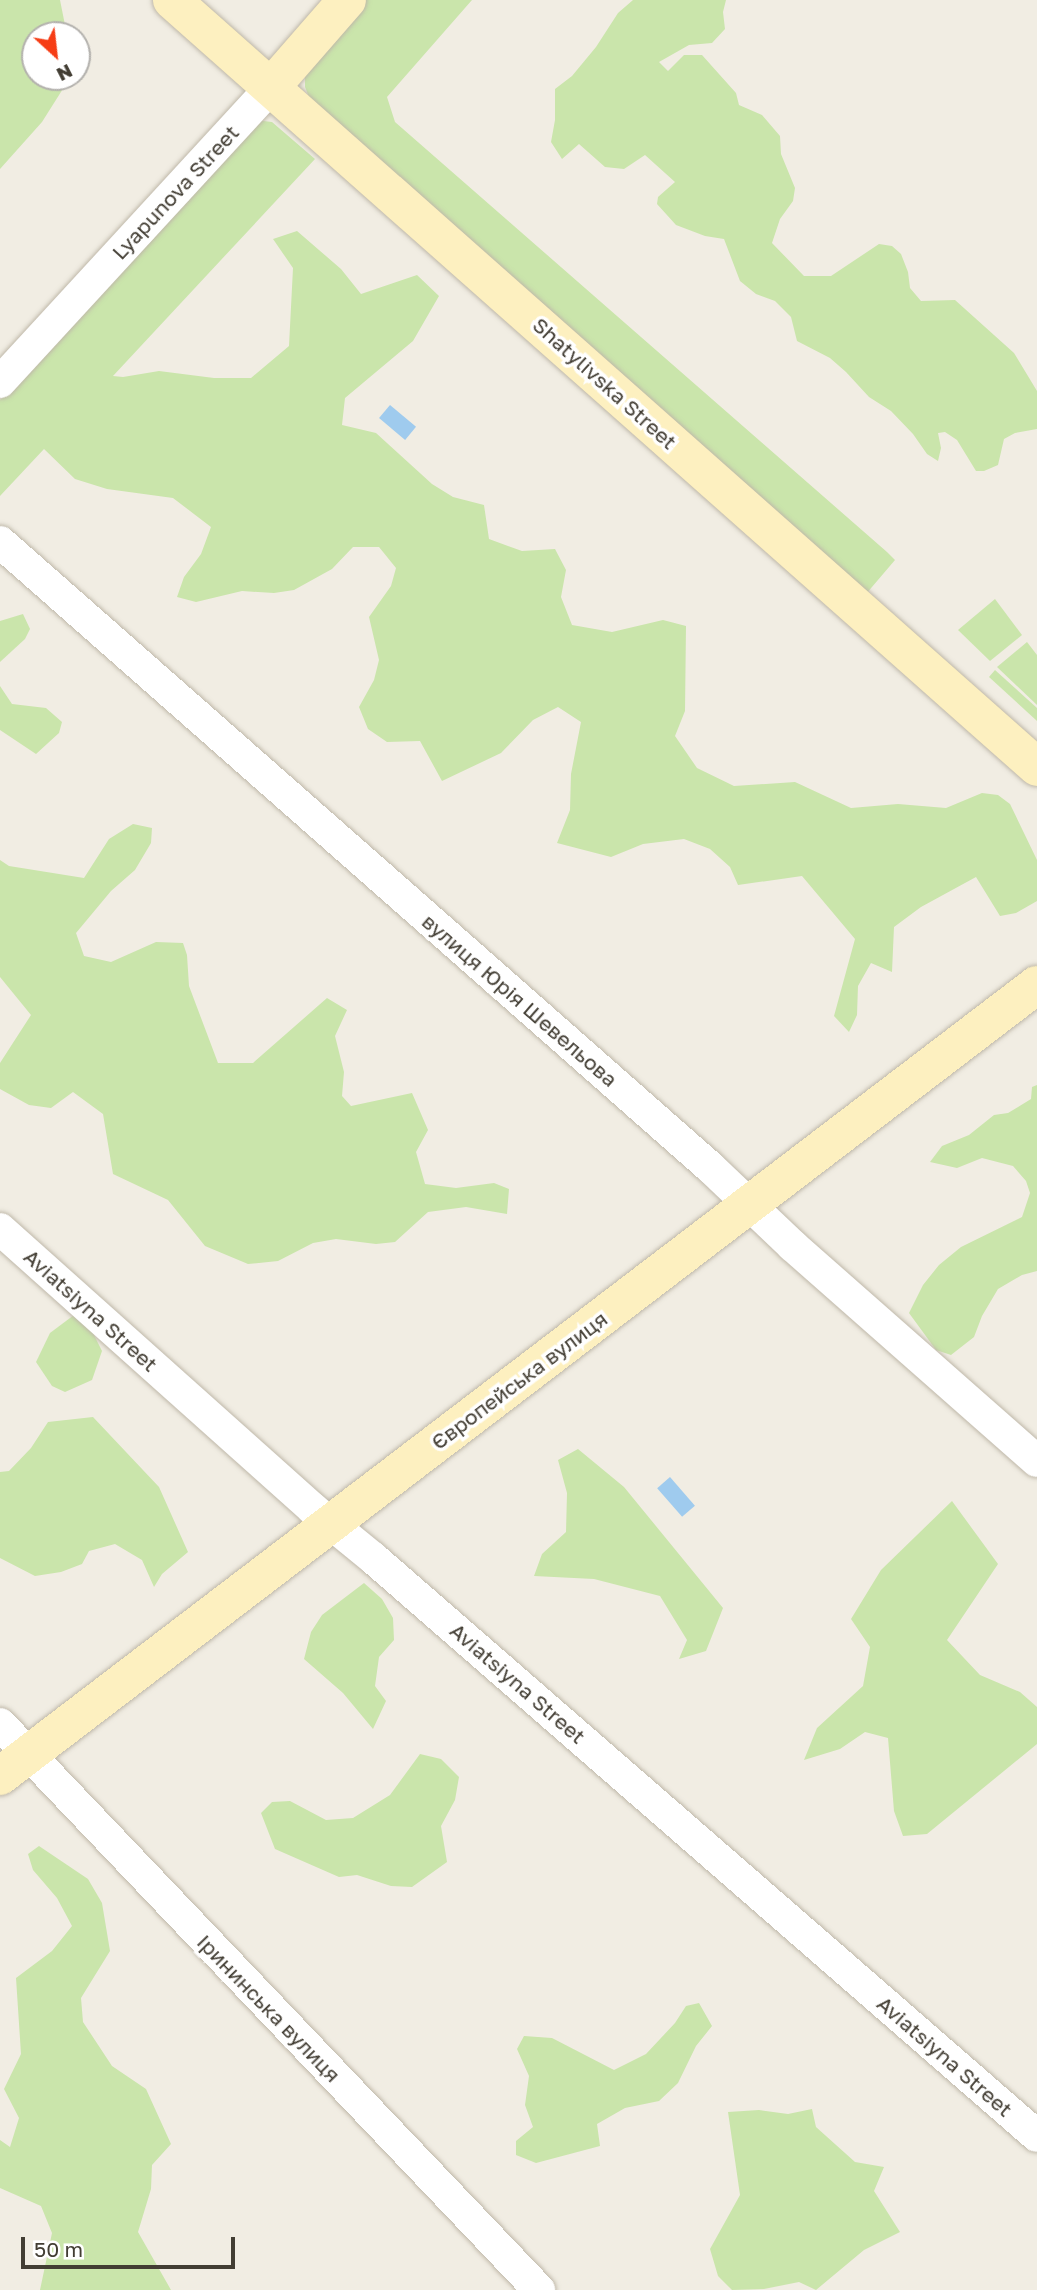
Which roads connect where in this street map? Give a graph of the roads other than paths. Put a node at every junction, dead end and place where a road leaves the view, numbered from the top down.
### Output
1 (172, 0) edge
2 (347, 0) edge
3 (272, 86) junction
4 (0, 382) edge
5 (0, 542) edge
6 (1037, 767) edge
7 (1037, 985) edge
8 (749, 1205) junction
9 (0, 1229) edge
10 (1037, 1461) edge
11 (331, 1524) junction
12 (0, 1724) edge
13 (14, 1765) edge
14 (1037, 2136) edge
15 (539, 2290) edge

1 - 3 street, Shatylivska Street
2 - 3 street, Lyapunova Street
3 - 4 street, Lyapunova Street
3 - 6 street, Shatylivska Street
5 - 8 street, вулиця Юрія Шевельова
7 - 8 street, Європейська вулиця
8 - 10 street, вулиця Юрія Шевельова
8 - 11 street, Європейська вулиця
9 - 11 street, Aviatsiyna Street
11 - 13 street, Європейська вулиця
11 - 14 street, Aviatsiyna Street
12 - 13 street, Ірининська вулиця
13 - 15 street, Ірининська вулиця

